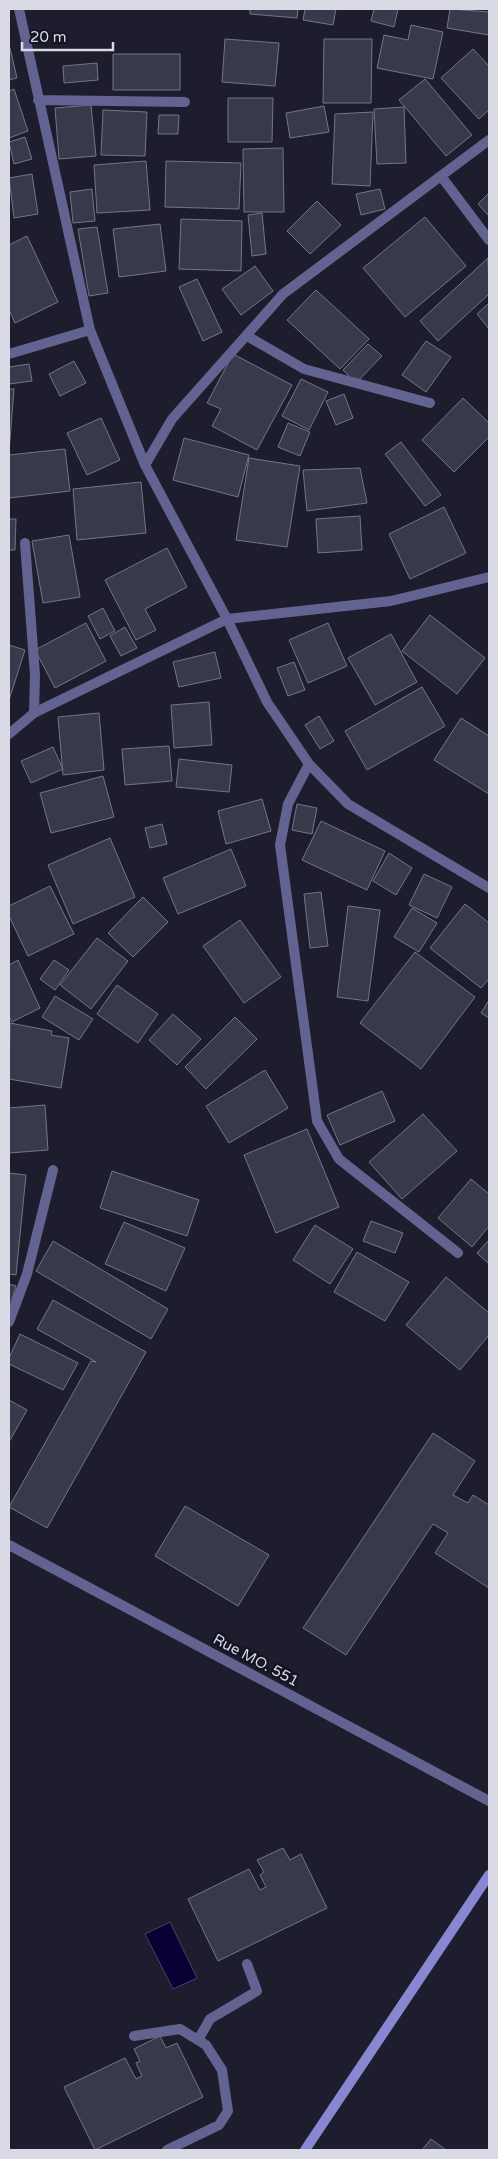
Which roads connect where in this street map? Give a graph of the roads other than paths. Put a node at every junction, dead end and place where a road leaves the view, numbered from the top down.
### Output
1 (19, 9) edge
2 (38, 100) junction
3 (185, 102) dead end
4 (489, 140) edge
5 (441, 176) junction
6 (489, 240) edge
7 (90, 330) junction
8 (247, 336) junction
9 (9, 354) edge
10 (430, 403) dead end
11 (145, 465) junction
12 (25, 543) dead end
13 (489, 577) edge
14 (226, 619) junction
15 (34, 713) junction
16 (9, 734) edge
17 (309, 764) junction
18 (489, 888) edge
19 (53, 1170) dead end
20 (458, 1253) dead end
21 (9, 1322) edge
22 (9, 1545) edge
23 (489, 1801) edge
24 (489, 1874) edge
25 (247, 1964) dead end
26 (134, 2036) dead end
27 (198, 2040) junction
28 (167, 2150) edge
29 (305, 2150) edge

1 - 2 street
2 - 3 street
2 - 7 street
4 - 5 street
5 - 6 street
5 - 8 street
7 - 9 street
7 - 11 street
8 - 10 street
8 - 11 street
11 - 14 street
12 - 15 street
13 - 14 street
14 - 15 street
14 - 17 street
15 - 16 street
17 - 18 street
17 - 20 street
19 - 21 street
22 - 23 street, Rue MO. 551
24 - 29 street
25 - 27 street
26 - 27 street
27 - 28 street

